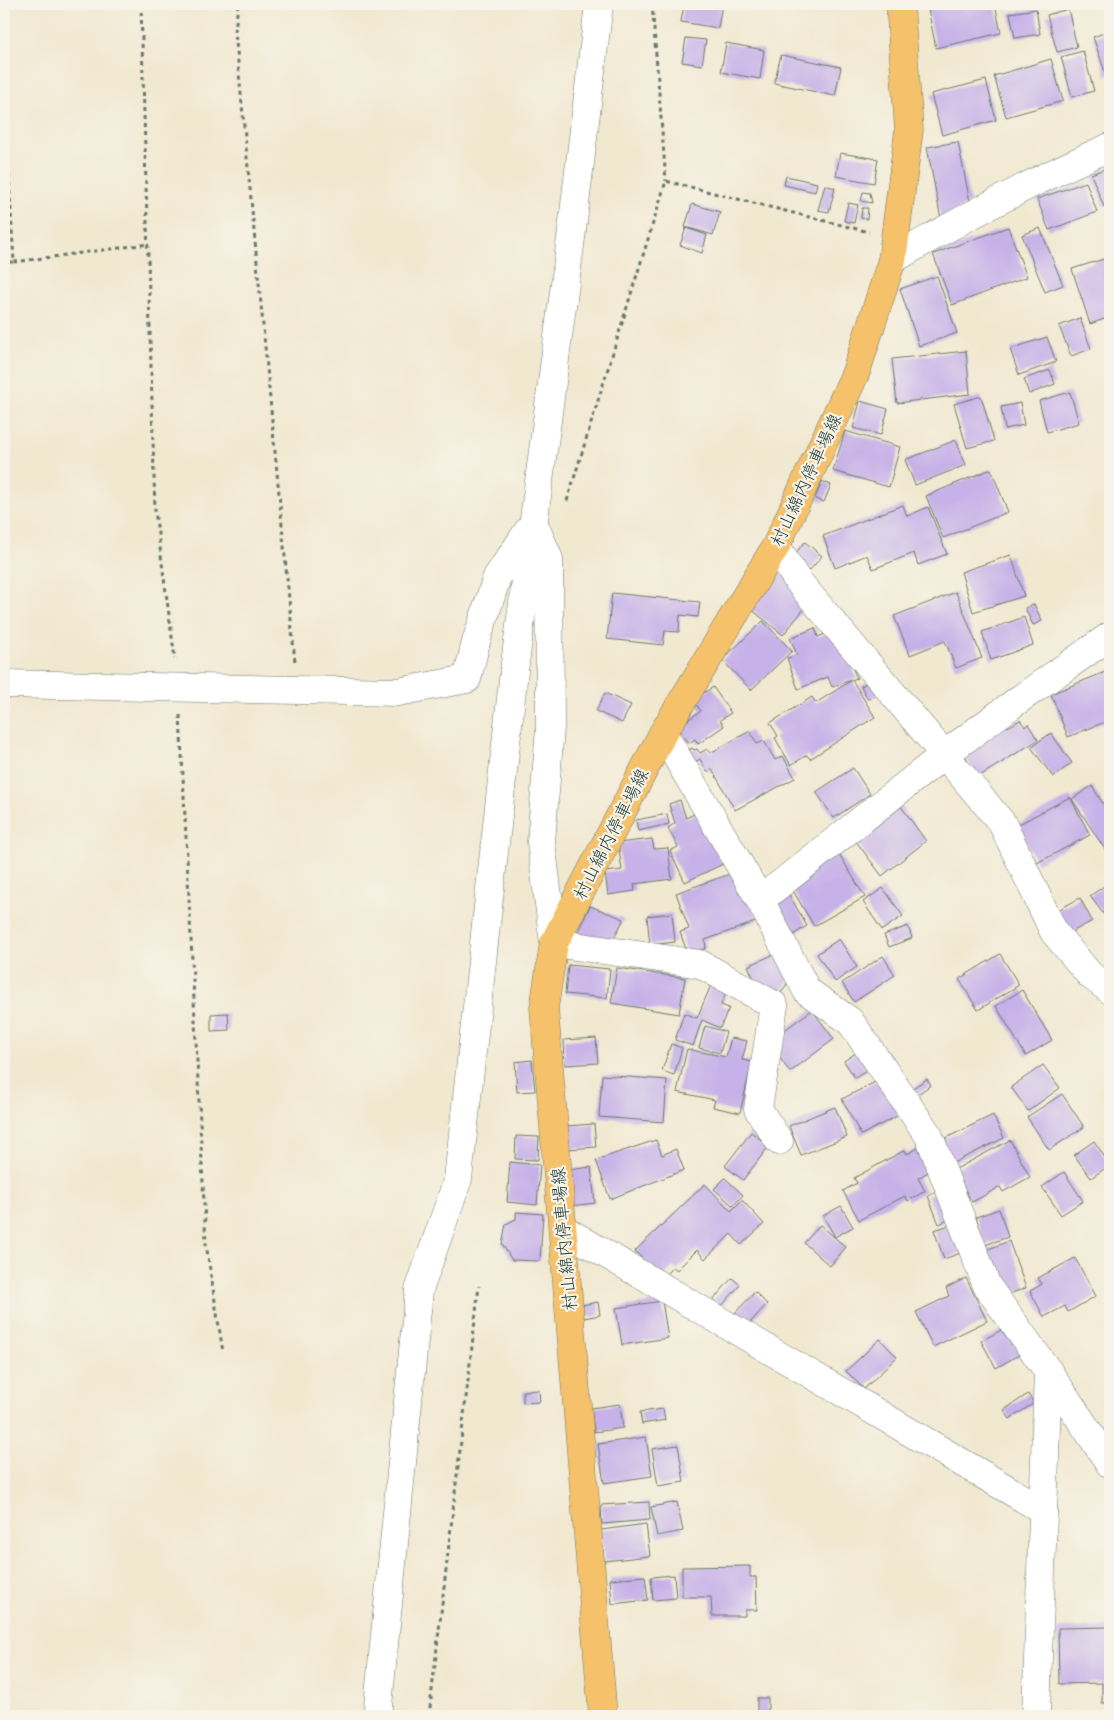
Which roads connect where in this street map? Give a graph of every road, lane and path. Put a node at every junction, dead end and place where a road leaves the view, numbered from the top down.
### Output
1 (141, 4) edge
2 (238, 4) edge
3 (599, 4) edge
4 (652, 4) edge
5 (900, 4) edge
6 (4, 95) edge
7 (1110, 146) edge
8 (666, 181) junction
9 (148, 244) junction
10 (893, 249) junction
11 (4, 262) edge
12 (14, 262) junction
13 (566, 502) dead end
14 (533, 522) junction
15 (776, 546) junction
16 (1110, 636) edge
17 (4, 684) edge
18 (179, 687) junction
19 (298, 690) junction
20 (663, 733) junction
21 (945, 754) junction
22 (760, 900) junction
23 (554, 943) junction
24 (1110, 990) edge
25 (779, 1141) dead end
26 (563, 1229) junction
27 (479, 1286) dead end
28 (223, 1352) dead end
29 (1048, 1371) junction
30 (1110, 1464) edge
31 (1043, 1510) junction
32 (377, 1716) edge
33 (429, 1716) edge
34 (603, 1716) edge
35 (1036, 1716) edge

1 - 9 path
2 - 19 path
3 - 14 street
4 - 8 path
5 - 10 main road, 村山綿内停車場線
6 - 12 path
7 - 10 street
8 - 10 path
8 - 13 path
9 - 12 path
9 - 18 path
10 - 15 main road, 村山綿内停車場線
11 - 12 path
14 - 19 street
14 - 23 street
14 - 32 street
15 - 20 main road, 村山綿内停車場線
15 - 21 street
16 - 21 street
17 - 18 street
18 - 19 street
18 - 28 path
20 - 22 street
20 - 23 main road, 村山綿内停車場線
21 - 22 street
21 - 24 street
22 - 29 street
23 - 25 street
23 - 26 main road, 村山綿内停車場線
26 - 31 street
26 - 34 main road, 村山綿内停車場線
27 - 33 path
29 - 30 street
29 - 31 street
31 - 35 street

